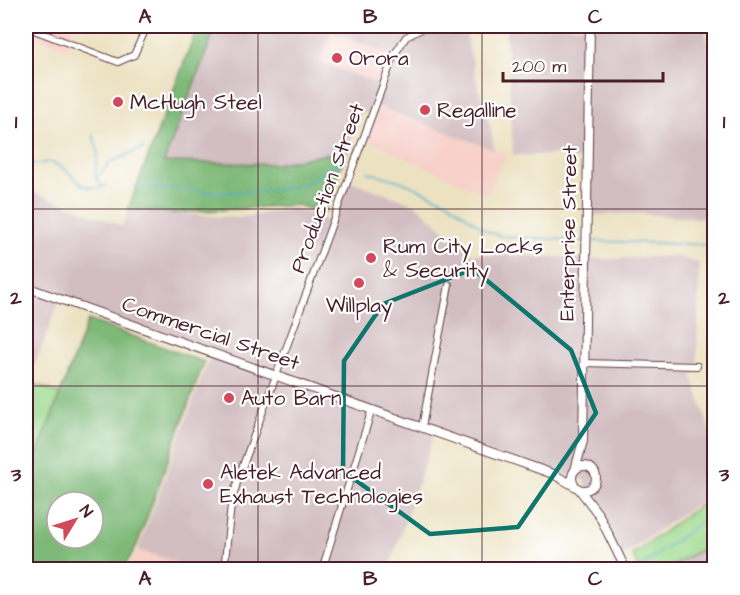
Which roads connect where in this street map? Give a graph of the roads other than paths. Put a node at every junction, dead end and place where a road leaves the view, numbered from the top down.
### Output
1 (147, 26) edge
2 (427, 26) edge
3 (590, 26) edge
4 (26, 27) edge
5 (449, 285) dead end
6 (26, 287) edge
7 (584, 363) junction
8 (697, 366) dead end
9 (275, 375) junction
10 (372, 410) junction
11 (422, 427) junction
12 (583, 441) junction
13 (590, 468) junction
14 (575, 471) junction
15 (553, 474) junction
16 (594, 482) junction
17 (578, 488) junction
18 (599, 515) junction
19 (224, 570) edge
20 (322, 570) edge
21 (626, 570) edge

1 - 4 street
2 - 9 street, Production Street
3 - 7 street, Enterprise Street
5 - 11 street
6 - 9 street, Commercial Street
7 - 8 street
7 - 12 street, Enterprise Street
9 - 10 street, Commercial Street
9 - 19 street, Production Street
10 - 11 street, Commercial Street
10 - 20 street
11 - 15 street, Commercial Street
12 - 13 street, Enterprise Street
12 - 14 street, Enterprise Street
13 - 14 street
13 - 16 street
14 - 15 street, Commercial Street
14 - 17 street
15 - 17 street, Commercial Street
16 - 17 street
16 - 18 street
17 - 18 street
18 - 21 street

